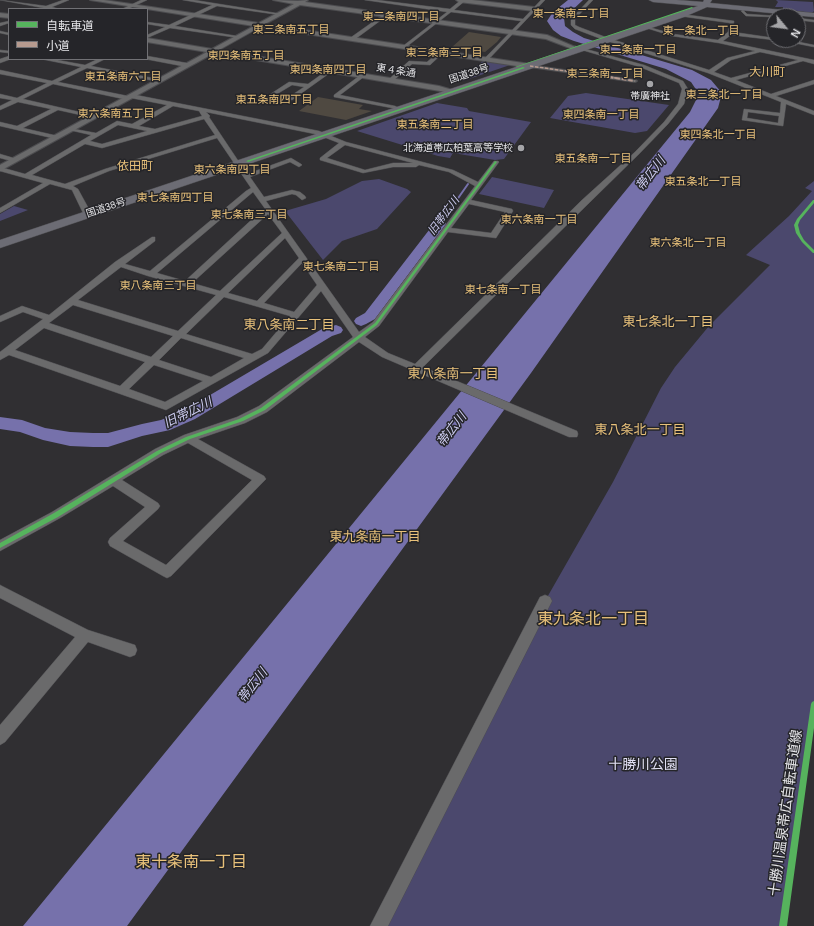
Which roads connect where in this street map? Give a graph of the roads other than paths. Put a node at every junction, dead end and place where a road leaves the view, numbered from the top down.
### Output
1 (1, 0) edge
2 (66, 0) edge
3 (93, 0) edge
4 (146, 0) edge
5 (185, 0) edge
6 (225, 0) edge
7 (276, 0) edge
8 (367, 0) edge
9 (462, 0) edge
10 (543, 0) edge
11 (591, 0) edge
12 (651, 0) edge
13 (383, 1) edge
14 (302, 2) edge
15 (216, 4) junction
16 (703, 4) edge
17 (377, 5) dead end
18 (132, 6) junction
19 (45, 8) edge
20 (127, 8) edge
21 (146, 8) edge
22 (148, 8) edge
23 (534, 10) junction
24 (450, 11) junction
25 (743, 11) junction
26 (766, 13) edge
27 (280, 14) junction
28 (194, 15) junction
29 (386, 15) junction
30 (681, 16) junction
31 (766, 16) edge
32 (814, 16) edge
33 (523, 20) junction
34 (436, 22) junction
35 (148, 23) edge
36 (260, 25) junction
37 (169, 27) junction
38 (645, 27) junction
39 (512, 32) junction
40 (730, 33) junction
41 (237, 37) junction
42 (148, 38) edge
43 (148, 38) edge
44 (766, 38) edge
45 (352, 39) junction
46 (603, 39) junction
47 (719, 42) junction
48 (405, 47) junction
49 (580, 47) junction
50 (213, 50) junction
51 (760, 51) junction
52 (442, 52) junction
53 (148, 58) edge
54 (487, 59) junction
55 (49, 60) edge
56 (100, 60) edge
57 (804, 60) junction
58 (814, 62) edge
59 (187, 65) junction
60 (527, 65) junction
61 (86, 67) junction
62 (330, 70) junction
63 (0, 72) edge
64 (710, 72) junction
65 (363, 75) junction
66 (160, 80) junction
67 (390, 80) junction
68 (731, 80) junction
69 (635, 81) dead end
70 (52, 82) junction
71 (814, 82) edge
72 (309, 86) junction
73 (450, 91) junction
74 (0, 96) edge
75 (770, 96) junction
76 (129, 97) junction
77 (16, 100) junction
78 (784, 101) junction
79 (172, 104) junction
80 (0, 108) edge
81 (57, 108) junction
82 (395, 108) junction
83 (201, 110) junction
84 (814, 113) edge
85 (783, 115) junction
86 (94, 116) junction
87 (207, 116) junction
88 (0, 124) edge
89 (134, 126) junction
90 (18, 128) junction
91 (71, 129) junction
92 (156, 131) junction
93 (321, 134) junction
94 (97, 135) junction
95 (218, 136) junction
96 (56, 137) junction
97 (84, 142) junction
98 (344, 143) junction
99 (0, 156) edge
100 (15, 160) junction
101 (238, 162) junction
102 (496, 162) dead end
103 (426, 164) junction
104 (299, 165) dead end
105 (0, 169) edge
106 (26, 176) junction
107 (246, 176) junction
108 (49, 182) junction
109 (479, 185) junction
110 (67, 186) junction
111 (255, 189) junction
112 (302, 198) dead end
113 (262, 200) junction
114 (466, 201) junction
115 (0, 211) edge
116 (86, 211) junction
117 (270, 211) junction
118 (446, 229) junction
119 (286, 234) junction
120 (152, 239) dead end
121 (0, 240) edge
122 (0, 244) edge
123 (304, 259) junction
124 (118, 264) junction
125 (151, 274) junction
126 (186, 284) junction
127 (322, 285) junction
128 (222, 294) junction
129 (71, 301) junction
130 (259, 304) junction
131 (295, 315) junction
132 (0, 319) edge
133 (46, 321) junction
134 (179, 334) junction
135 (358, 337) junction
136 (4, 354) edge
137 (254, 358) junction
138 (153, 360) junction
139 (419, 369) junction
140 (212, 380) junction
141 (122, 390) junction
142 (573, 434) dead end
143 (188, 438) junction
144 (114, 481) junction
145 (0, 546) edge
146 (0, 591) edge
147 (545, 601) dead end
148 (85, 635) junction
149 (130, 650) dead end
150 (0, 737) edge
151 (379, 926) edge

1 - 19 street
2 - 19 street
3 - 18 street
4 - 18 street
5 - 15 street
6 - 15 street
7 - 14 street
8 - 13 street
9 - 23 street
9 - 24 street
10 - 23 street
11 - 46 street
12 - 16 highway
13 - 17 street
13 - 24 street
14 - 27 street
14 - 29 street
15 - 27 street
15 - 28 street
16 - 25 highway
16 - 30 highway, 国道38号
16 - 32 highway
16 - 46 highway, 国道38号
18 - 20 street
18 - 21 street
22 - 28 street
23 - 33 street
24 - 33 street
24 - 34 street
25 - 26 highway
25 - 31 street
27 - 36 street
28 - 36 street
28 - 37 street
29 - 34 street
29 - 45 street
30 - 38 highway, 国道38号
30 - 40 street
33 - 39 street
34 - 39 street
34 - 48 street
35 - 37 street
36 - 41 street
36 - 45 street
37 - 41 street
37 - 42 street
38 - 46 highway, 国道38号
38 - 47 street
39 - 49 street
39 - 54 street
40 - 44 street
40 - 47 street
41 - 50 street
43 - 50 street, 東４条通
45 - 48 street
46 - 49 highway, 国道38号
46 - 64 street
47 - 51 street
48 - 52 street
49 - 60 highway, 国道38号
49 - 139 street
50 - 59 street
50 - 62 street, 東４条通
51 - 57 street
51 - 64 street
52 - 54 street
52 - 67 street
53 - 59 street
54 - 60 street
55 - 61 street
56 - 61 street
57 - 58 street
57 - 68 street
59 - 66 street
60 - 69 street
60 - 73 highway, 国道38号
61 - 66 street
61 - 70 street
62 - 65 street, 東４条通
62 - 72 street
63 - 70 street
64 - 68 street
65 - 67 street, 東４条通
65 - 82 street
66 - 76 street
67 - 73 street, 東４条通
68 - 75 street
70 - 76 street
70 - 77 street
71 - 75 street
72 - 72 street
73 - 82 highway, 国道38号
73 - 93 highway, 国道38号
74 - 77 street
75 - 78 street
76 - 79 street
76 - 86 street
77 - 80 street
77 - 81 street
78 - 84 street
78 - 85 street
79 - 83 street
79 - 89 street
81 - 86 street
81 - 90 street
82 - 93 highway, 国道38号
83 - 87 street
83 - 93 street
85 - 85 street
86 - 91 street
87 - 92 street
87 - 95 street
88 - 90 street
89 - 92 street
89 - 94 street
90 - 96 street
91 - 94 street
91 - 96 street
92 - 97 street
93 - 98 street
93 - 101 highway, 国道38号
94 - 97 street
95 - 101 street
95 - 110 street
96 - 100 street
97 - 106 street
98 - 103 street
98 - 103 street
99 - 100 street
100 - 105 street
101 - 107 street
101 - 116 highway, 国道38号
101 - 122 highway, 国道38号
102 - 109 street
103 - 109 street
104 - 107 street
105 - 106 street
106 - 108 street
107 - 111 street
108 - 110 street
108 - 115 street
109 - 114 street
110 - 116 street
111 - 113 street
111 - 125 street
112 - 113 street
113 - 117 street
114 - 118 street
114 - 118 street
116 - 121 highway, 国道38号
117 - 119 street
117 - 126 street
118 - 135 street
119 - 123 street
119 - 128 street
120 - 124 street
123 - 127 street
123 - 130 street
124 - 125 street
124 - 129 street
125 - 126 street
126 - 128 street
127 - 131 street
127 - 135 street
128 - 130 street
128 - 134 street
129 - 133 street
129 - 134 street
130 - 131 street
131 - 137 street
132 - 133 street
133 - 136 street
133 - 138 street
134 - 137 street
134 - 138 street
135 - 139 street
135 - 143 street
136 - 141 street
137 - 140 street
138 - 140 street
138 - 141 street
139 - 142 street
140 - 141 street
143 - 144 street
143 - 144 street
144 - 145 street
146 - 148 street
147 - 151 street
148 - 149 street
148 - 150 street

